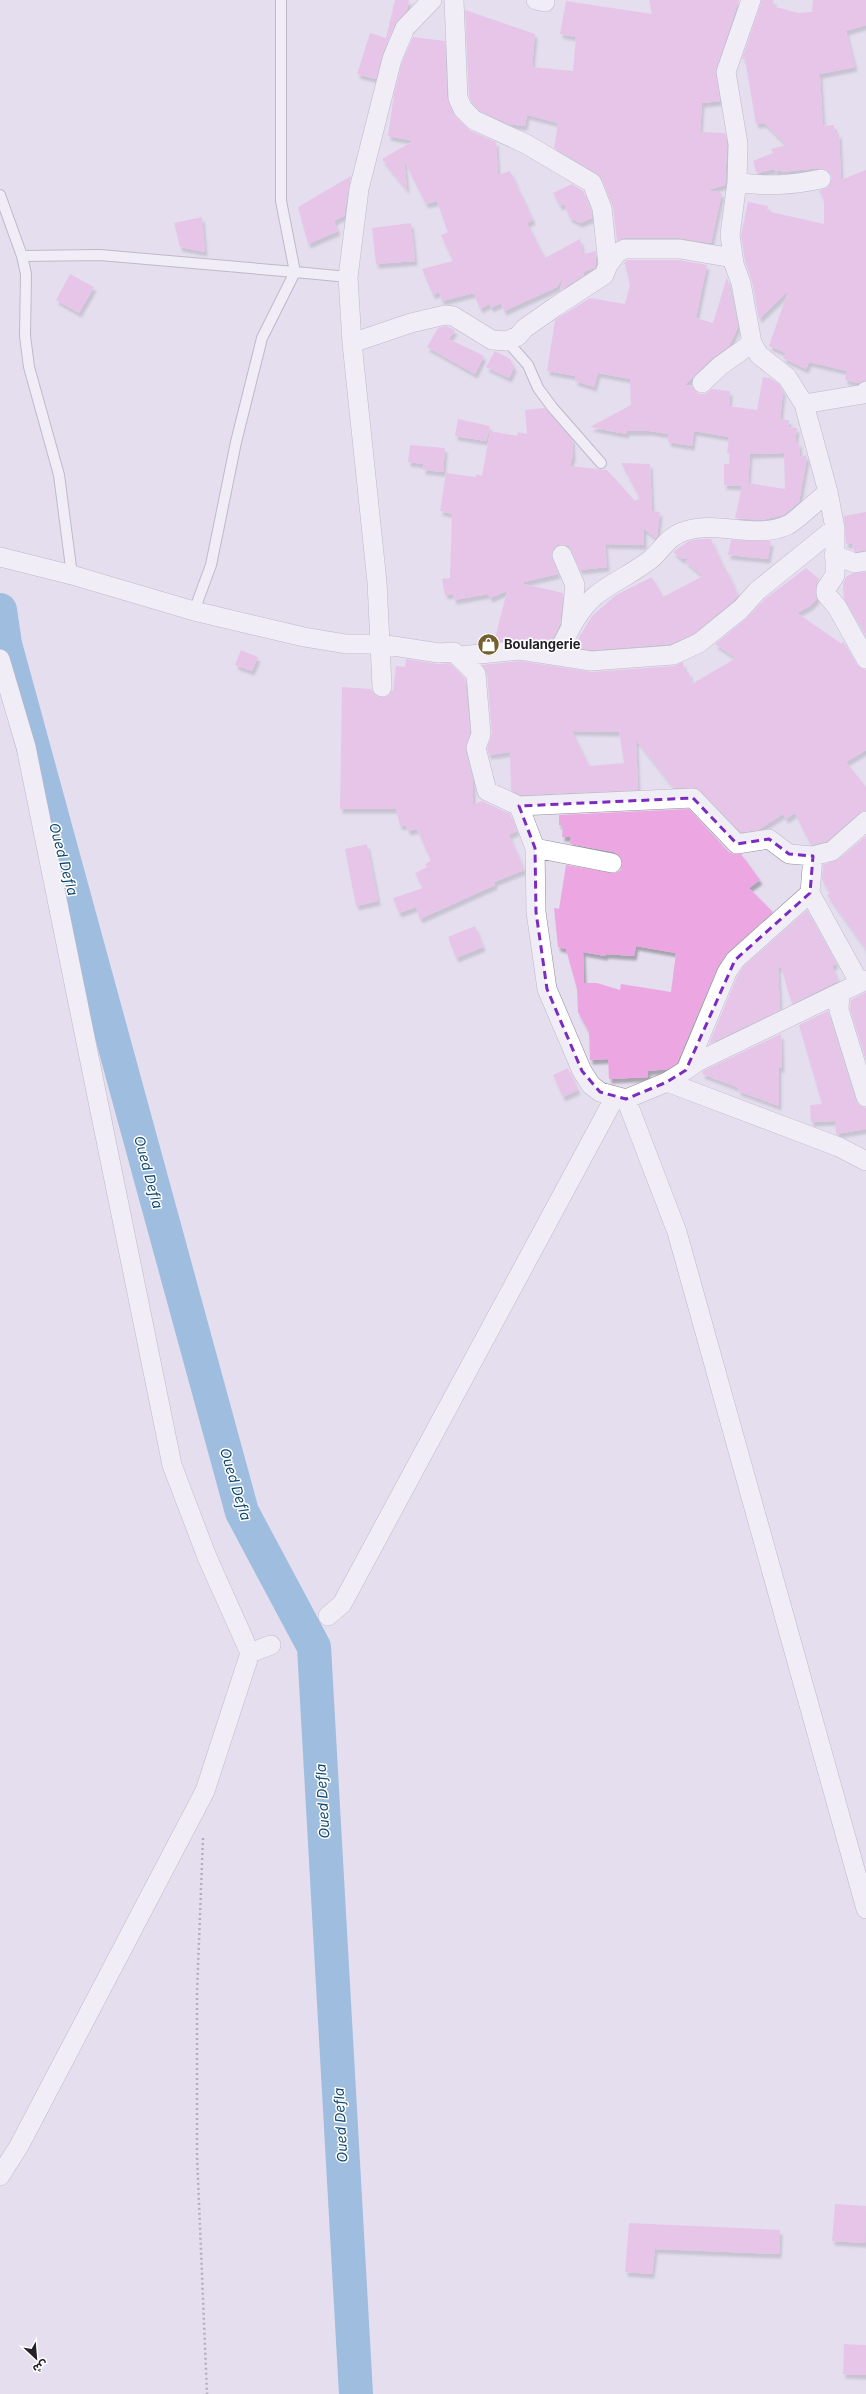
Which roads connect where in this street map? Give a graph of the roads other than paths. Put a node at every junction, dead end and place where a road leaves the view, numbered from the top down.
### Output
1 (281, 0) edge
2 (432, 0) edge
3 (454, 0) edge
4 (750, 0) edge
5 (822, 179) dead end
6 (737, 182) junction
7 (0, 195) edge
8 (22, 256) junction
9 (733, 258) junction
10 (608, 265) junction
11 (295, 272) junction
12 (348, 277) junction
13 (507, 341) junction
14 (352, 343) junction
15 (752, 343) junction
16 (702, 383) dead end
17 (865, 394) edge
18 (804, 404) junction
19 (601, 463) dead end
20 (828, 492) junction
21 (834, 528) junction
22 (562, 555) dead end
23 (834, 555) junction
24 (0, 557) edge
25 (866, 561) edge
26 (66, 574) junction
27 (194, 611) junction
28 (570, 627) junction
29 (380, 644) junction
30 (557, 655) junction
31 (460, 656) junction
32 (865, 656) edge
33 (0, 660) edge
34 (382, 687) dead end
35 (519, 806) junction
36 (866, 821) edge
37 (535, 848) junction
38 (813, 856) junction
39 (612, 863) dead end
40 (810, 893) junction
41 (863, 981) edge
42 (840, 994) junction
43 (686, 1070) junction
44 (667, 1082) junction
45 (866, 1096) edge
46 (620, 1098) junction
47 (864, 1155) edge
48 (328, 1616) dead end
49 (271, 1644) dead end
50 (250, 1653) junction
51 (866, 1909) edge
52 (0, 2176) edge

1 - 11 lane
2 - 12 street
3 - 10 street
4 - 6 street
5 - 6 street
6 - 9 street
7 - 8 lane
8 - 11 lane
8 - 26 lane
9 - 10 street
9 - 15 street
10 - 13 street
11 - 12 lane
11 - 27 lane
12 - 14 street
13 - 14 street
13 - 19 lane
14 - 29 street
15 - 16 street
15 - 18 street
17 - 18 street
18 - 20 street
20 - 21 street
20 - 28 street
21 - 23 street
21 - 30 street
22 - 28 street
23 - 25 street
23 - 32 street
24 - 26 street
26 - 27 street
27 - 29 street
28 - 30 street
29 - 31 street
29 - 34 street
30 - 31 street
31 - 35 street
33 - 50 street
35 - 37 street
35 - 38 street
36 - 38 street
37 - 39 street
37 - 46 street
38 - 40 street
40 - 41 street
40 - 43 street
41 - 42 street
42 - 43 street
42 - 45 street
43 - 44 street
44 - 46 street
44 - 47 street
46 - 48 street
46 - 51 street
49 - 50 street
50 - 52 street

